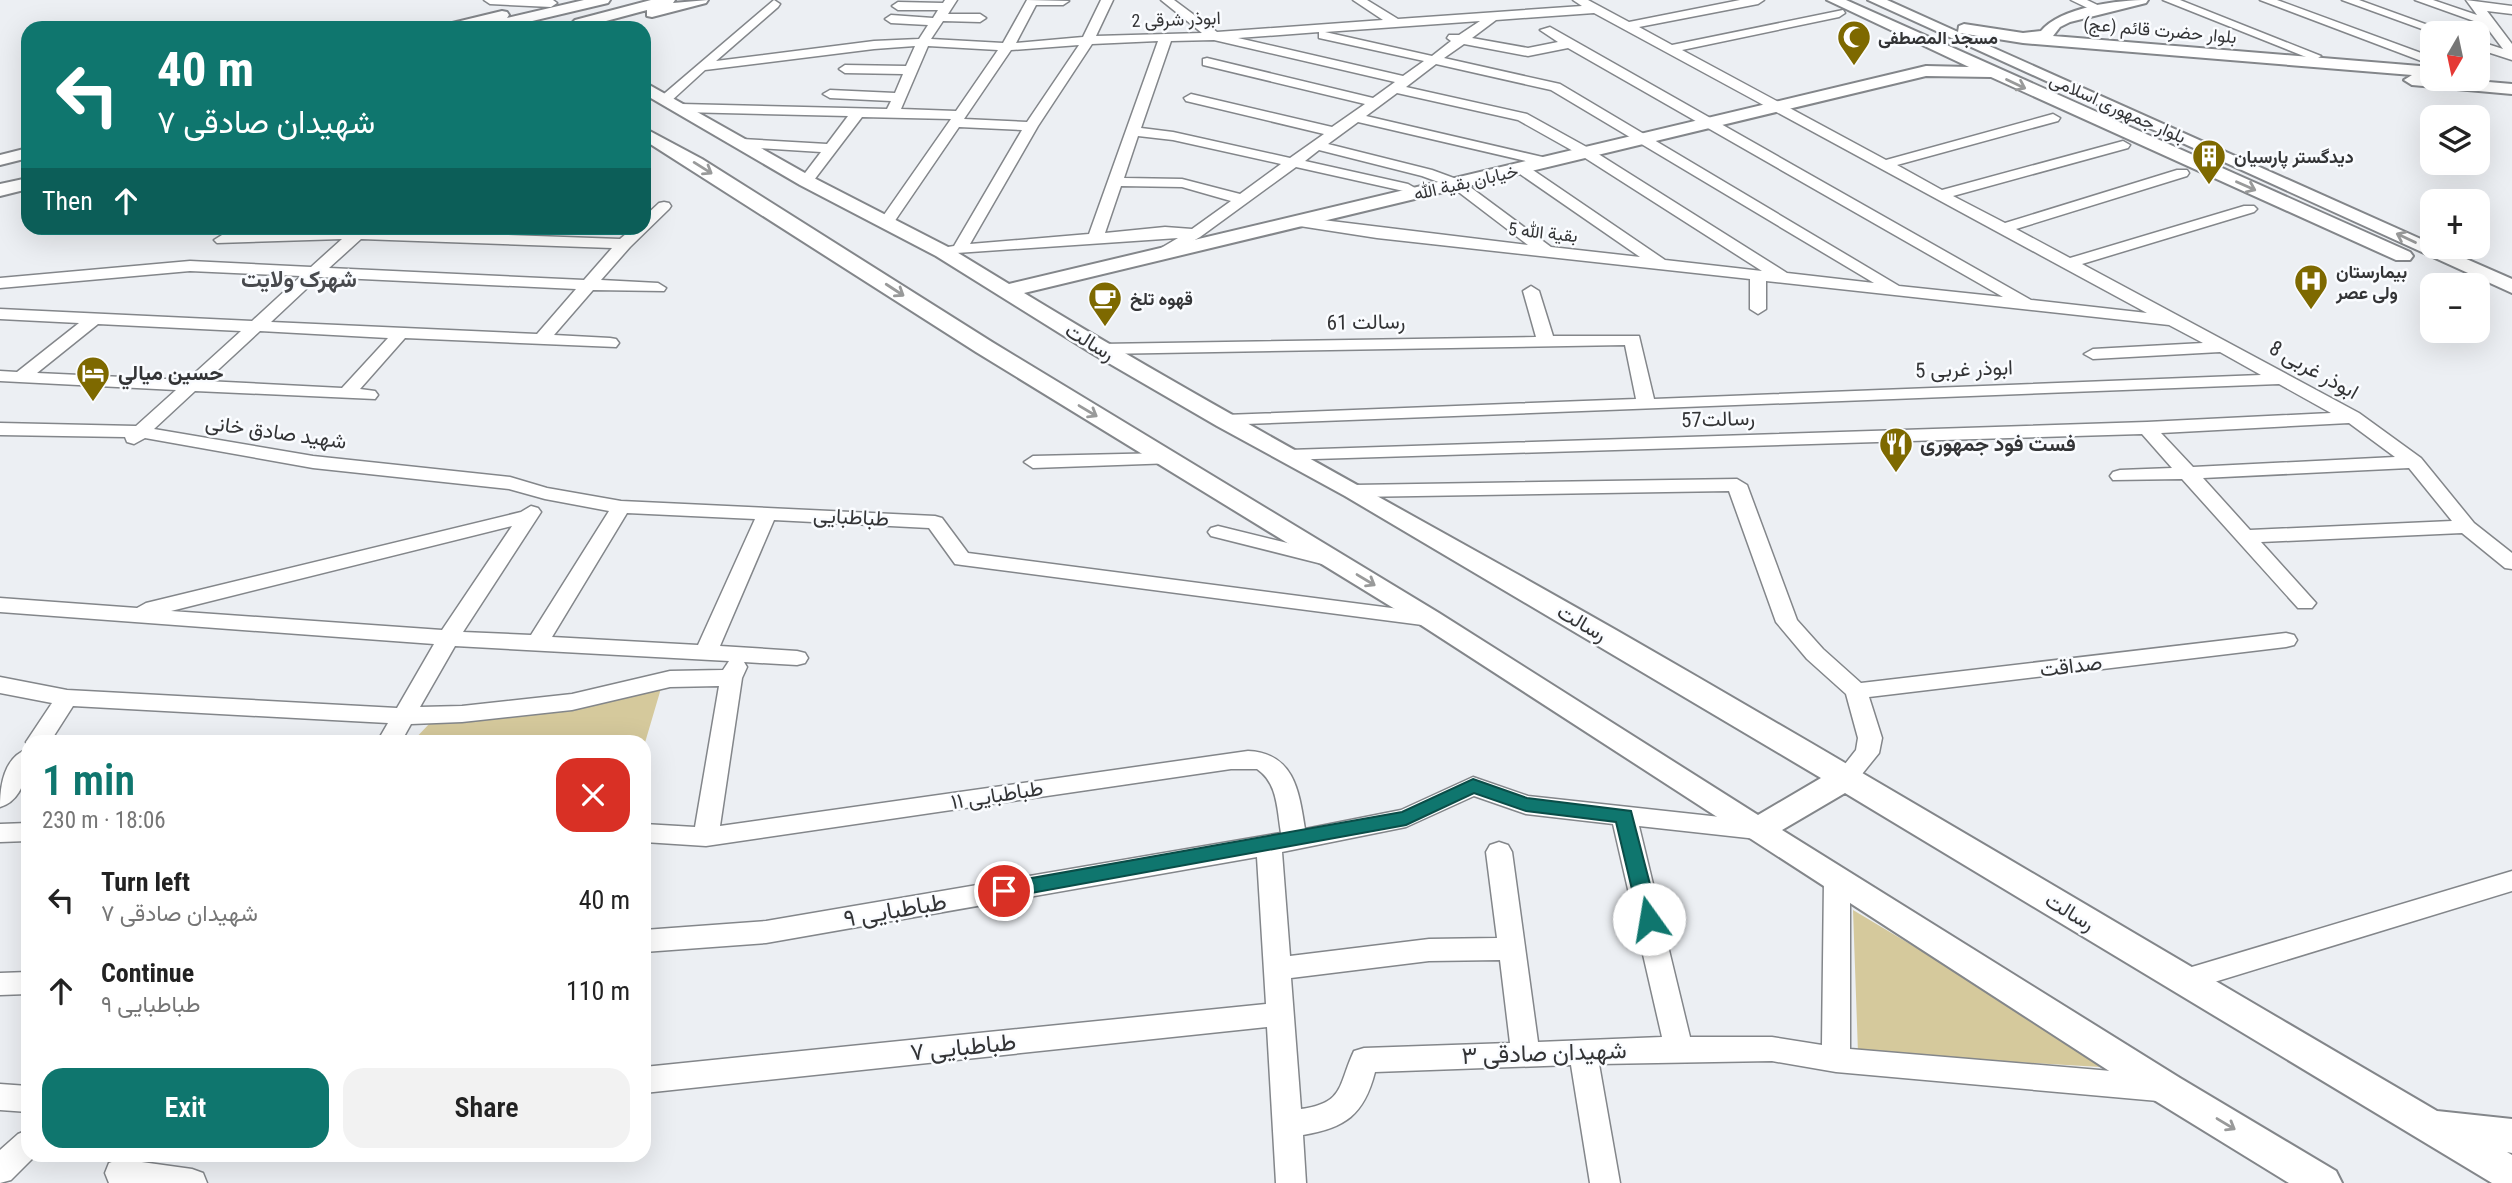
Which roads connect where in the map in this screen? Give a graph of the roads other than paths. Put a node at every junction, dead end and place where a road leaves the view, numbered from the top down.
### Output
1 (490, 0) edge
2 (603, 0) edge
3 (668, 0) edge
4 (701, 0) edge
5 (1032, 0) edge
6 (1107, 0) edge
7 (1167, 0) edge
8 (1380, 0) edge
9 (1615, 0) edge
10 (1758, 0) edge
11 (1875, 0) edge
12 (1891, 0) edge
13 (2077, 0) edge
14 (2141, 0) edge
15 (2158, 0) edge
16 (2169, 0) edge
17 (2266, 0) edge
18 (2348, 0) edge
19 (2421, 0) edge
20 (1063, 1) edge
21 (558, 2) edge
22 (1361, 2) edge
23 (2474, 3) edge
24 (774, 4) dead end
25 (1589, 5) edge
26 (898, 6) dead end
27 (1837, 6) edge
28 (2102, 10) junction
29 (2512, 10) edge
30 (950, 15) edge
31 (1493, 17) junction
32 (2077, 19) junction
33 (478, 21) edge
34 (514, 21) edge
35 (588, 21) edge
36 (626, 21) edge
37 (2484, 21) edge
38 (2488, 21) edge
39 (2490, 23) edge
40 (1392, 24) junction
41 (888, 25) dead end
42 (2420, 25) edge
43 (1628, 26) junction
44 (1300, 30) junction
45 (1546, 30) dead end
46 (976, 31) dead end
47 (1214, 36) junction
48 (1166, 37) junction
49 (2023, 38) junction
50 (1458, 39) junction
51 (1088, 40) junction
52 (2508, 41) edge
53 (2085, 43) junction
54 (1568, 44) junction
55 (1007, 47) junction
56 (2490, 48) edge
57 (1671, 49) junction
58 (1941, 50) junction
59 (2512, 54) edge
60 (852, 55) dead end
61 (918, 55) junction
62 (2315, 56) dead end
63 (2420, 57) edge
64 (1430, 60) junction
65 (1207, 62) dead end
66 (702, 67) junction
67 (845, 69) dead end
68 (911, 70) junction
69 (2034, 70) junction
70 (1926, 71) junction
71 (2420, 71) edge
72 (1991, 72) junction
73 (2490, 77) edge
74 (2512, 79) edge
75 (1399, 84) junction
76 (833, 89) dead end
77 (2512, 89) edge
78 (902, 91) junction
79 (663, 98) edge
80 (1191, 98) dead end
81 (1374, 102) junction
82 (1780, 107) junction
83 (858, 113) junction
84 (892, 114) junction
85 (1355, 117) junction
86 (2053, 118) dead end
87 (957, 119) junction
88 (1707, 124) junction
89 (1031, 126) junction
90 (1133, 131) junction
91 (1334, 132) junction
92 (651, 138) edge
93 (1645, 139) junction
94 (21, 142) edge
95 (742, 143) junction
96 (1317, 145) junction
97 (2123, 145) dead end
98 (0, 148) edge
99 (831, 148) junction
100 (1587, 153) junction
101 (21, 155) edge
102 (0, 160) edge
103 (1547, 162) junction
104 (1292, 164) junction
105 (1882, 165) junction
106 (1522, 169) junction
107 (21, 171) edge
108 (2182, 173) dead end
109 (0, 177) edge
110 (806, 181) junction
111 (21, 182) edge
112 (0, 183) edge
113 (21, 183) edge
114 (1115, 183) junction
115 (1457, 184) junction
116 (1408, 188) dead end
117 (0, 190) edge
118 (1939, 195) junction
119 (1241, 199) junction
120 (651, 205) edge
121 (2249, 209) dead end
122 (651, 218) edge
123 (887, 222) junction
124 (1298, 222) junction
125 (2002, 229) junction
126 (1195, 234) junction
127 (225, 235) edge
128 (356, 235) edge
129 (441, 235) edge
130 (634, 235) edge
131 (1095, 238) junction
132 (624, 244) junction
133 (951, 251) junction
134 (1548, 252) junction
135 (1162, 254) junction
136 (2070, 263) junction
137 (1662, 265) junction
138 (190, 266) junction
139 (316, 272) junction
140 (2442, 273) edge
141 (1758, 275) junction
142 (1785, 278) junction
143 (0, 283) edge
144 (591, 285) junction
145 (2512, 287) edge
146 (658, 288) dead end
147 (1006, 291) junction
148 (1531, 291) dead end
149 (1899, 291) junction
150 (2490, 294) edge
151 (2512, 304) edge
152 (2032, 307) junction
153 (1758, 309) dead end
154 (0, 314) edge
155 (95, 318) junction
156 (2176, 321) junction
157 (258, 326) junction
158 (401, 333) junction
159 (541, 340) junction
160 (1546, 342) junction
161 (610, 343) dead end
162 (2223, 346) junction
163 (1101, 349) junction
164 (2093, 354) dead end
165 (0, 376) edge
166 (21, 377) junction
167 (2283, 379) junction
168 (195, 384) junction
169 (347, 393) junction
170 (369, 395) dead end
171 (1646, 404) junction
172 (2353, 417) junction
173 (1224, 421) junction
174 (2147, 428) junction
175 (0, 429) edge
176 (134, 438) junction
177 (0, 440) edge
178 (1289, 456) junction
179 (1167, 459) junction
180 (1033, 461) dead end
181 (2414, 462) junction
182 (2187, 472) junction
183 (2120, 476) dead end
184 (1354, 491) junction
185 (538, 503) junction
186 (621, 507) junction
187 (768, 512) junction
188 (2467, 527) junction
189 (1218, 533) dead end
190 (2245, 536) junction
191 (2510, 560) edge
192 (1336, 562) junction
193 (2305, 603) dead end
194 (0, 605) edge
195 (127, 614) junction
196 (1430, 619) junction
197 (448, 638) junction
198 (2286, 640) dead end
199 (538, 642) junction
200 (706, 652) junction
201 (742, 654) junction
202 (797, 658) dead end
203 (731, 678) junction
204 (0, 685) edge
205 (1856, 691) junction
206 (67, 698) junction
207 (405, 716) junction
208 (43, 735) edge
209 (393, 735) edge
210 (16, 767) edge
211 (1846, 778) junction
212 (0, 798) edge
213 (1624, 816) junction
214 (1757, 830) junction
215 (21, 832) edge
216 (0, 833) edge
217 (651, 833) edge
218 (706, 837) junction
219 (1282, 842) junction
220 (1499, 852) dead end
221 (1837, 880) junction
222 (2512, 881) edge
223 (651, 941) edge
224 (1513, 949) junction
225 (1278, 969) junction
226 (2186, 980) junction
227 (21, 983) edge
228 (0, 984) edge
229 (1281, 1014) junction
230 (1679, 1049) junction
231 (1583, 1053) junction
232 (1525, 1054) junction
233 (1836, 1060) junction
234 (651, 1079) edge
235 (2167, 1089) junction
236 (0, 1097) edge
237 (21, 1098) edge
238 (1289, 1124) junction
239 (2426, 1124) junction
240 (2512, 1136) edge
241 (21, 1150) edge
242 (0, 1170) edge
243 (122, 1170) edge
244 (2512, 1175) edge
245 (192, 1183) edge
246 (1291, 1183) edge
247 (1605, 1183) edge
248 (2323, 1183) edge

1 - 21 street
2 - 34 main road
3 - 35 main road
4 - 36 main road
5 - 20 street
5 - 55 street
6 - 51 street
7 - 47 street
8 - 22 street
9 - 25 street, ابوذر شرقی 2
10 - 43 street
11 - 69 main road, بلوار جمهوری اسلامی
12 - 49 main road, بلوار حضرت قائم (عج)
13 - 28 street
14 - 28 main road
15 - 32 main road
16 - 62 street
17 - 63 street
18 - 42 street
19 - 37 street
21 - 33 main road
22 - 40 street
23 - 29 street
23 - 38 street
24 - 66 street
25 - 31 street, ابوذر شرقی 2
25 - 43 street, ابوذر غربی 8
26 - 30 street
27 - 57 street
27 - 58 main road, بلوار جمهوری اسلامی
28 - 32 main road
30 - 41 street
30 - 46 street
30 - 55 street, ابوذر شرقی 2
30 - 61 street
30 - 66 street
31 - 40 street, ابوذر شرقی 2
31 - 50 street
32 - 49 main road
32 - 53 main road
39 - 52 street
40 - 44 street, ابوذر شرقی 2
40 - 50 street
43 - 57 street, ابوذر غربی 8
44 - 47 street, ابوذر شرقی 2
44 - 64 street
45 - 54 street
47 - 48 street, ابوذر شرقی 2
47 - 75 street
48 - 51 street, ابوذر شرقی 2
48 - 90 street
49 - 53 main road, بلوار حضرت قائم (عج)
50 - 54 street
50 - 64 street
51 - 55 street, ابوذر شرقی 2
51 - 89 street
52 - 59 street
53 - 71 main road, بلوار حضرت قائم (عج)
54 - 88 street
55 - 87 street
56 - 59 street
57 - 82 street, ابوذر غربی 8
58 - 70 main road
58 - 72 main road, بلوار جمهوری اسلامی
60 - 61 street
61 - 68 street
64 - 75 street
64 - 93 street
65 - 81 street
66 - 79 street
67 - 68 street
68 - 78 street
69 - 77 main road, بلوار حضرت قائم (عج)
145 -> 69 main road, بلوار جمهوری اسلامی
70 - 72 main road, خیابان بقیة الله
70 - 82 main road, خیابان بقیة الله
72 -> 140 main road, بلوار جمهوری اسلامی
73 - 74 main road
75 - 81 street
75 - 100 street
76 - 78 street
78 - 84 street
79 - 83 street
79 - 95 main road, رسالت
80 - 91 street
81 - 85 street
82 - 88 main road, خیابان بقیة الله
82 - 105 street, ابوذر غربی 8
83 - 84 street
83 - 99 street
84 - 87 street
85 - 91 street
85 - 103 street
86 - 105 street
87 - 89 street
87 - 123 street
88 - 93 main road, خیابان بقیة الله
88 - 152 street
89 - 133 street
90 - 104 street
90 - 114 street
91 - 96 street
92 -> 179 main road
93 - 100 main road, خیابان بقیة الله
93 - 149 street
94 - 98 main road
95 - 99 street
95 - 110 main road, رسالت
96 - 104 street
96 - 115 street
97 - 118 street
99 - 110 street
100 - 103 main road, خیابان بقیة الله
100 - 142 street
101 - 102 main road
103 - 106 main road, خیابان بقیة الله
104 - 116 street
104 - 119 street
105 - 118 street, ابوذر غربی 8
106 - 115 main road, خیابان بقیة الله
106 - 137 street
107 - 109 main road
108 - 125 street
110 - 123 main road, رسالت
111 - 112 main road
113 - 117 main road
114 - 119 street
114 - 131 street
115 - 124 main road, خیابان بقیة الله
115 - 134 street
118 - 125 street, ابوذر غربی 8
119 - 126 street
120 - 122 street
121 - 136 street
123 - 133 main road, رسالت
124 - 134 street, بقیة الله 5
124 - 135 main road, خیابان بقیة الله
125 - 136 street, ابوذر غربی 8
126 - 131 street
126 - 135 street
127 - 138 street
128 - 139 street
129 - 132 street
130 - 132 street
131 - 133 street
132 - 144 street
133 - 147 main road, رسالت
134 - 137 street, بقیة الله 5
135 - 147 main road, خیابان بقیة الله
136 - 156 street, ابوذر غربی 8
137 - 141 street, بقیة الله 5
138 - 139 street
138 - 143 street
139 - 144 street
139 - 157 street
141 - 142 street, بقیة الله 5
141 - 153 street
142 - 149 street, بقیة الله 5
144 - 146 street
144 - 159 street
147 - 163 main road, رسالت
148 - 160 street
149 - 152 street, بقیة الله 5
150 - 151 main road
152 - 156 street, بقیة الله 5
154 - 155 street
155 - 157 street
155 - 166 street
156 - 162 street, ابوذر غربی 8
157 - 158 street
157 - 168 street
158 - 159 street
158 - 169 street
159 - 161 street
160 - 163 street, رسالت 61
160 - 171 street, رسالت 61
162 - 164 street
162 - 167 street, ابوذر غربی 8
163 - 173 main road, رسالت
165 - 166 street
166 - 168 street
167 - 171 street, ابوذر غربی 5
167 - 172 street, ابوذر غربی 8
168 - 169 street
168 - 176 street
169 - 170 street
171 - 173 street, ابوذر غربی 5
172 - 174 street, رسالت57
172 - 181 street, ابوذر غربی 8
173 - 178 main road, رسالت
174 - 178 street, رسالت57
174 - 182 street
175 - 176 street, شهید صادق خانی
176 - 177 street, شهید صادق خانی
176 - 185 street, شهید صادق خانی
178 - 184 main road, رسالت
179 - 180 street
179 - 192 main road
181 - 182 street
181 - 188 street, ابوذر غربی 8
182 - 183 street
182 - 190 street
184 - 205 street
184 - 211 main road, رسالت
185 - 186 street, طباطبایی
185 - 195 street
185 - 197 street
186 - 187 street, طباطبایی
186 - 199 street
187 - 196 street, طباطبایی
187 - 200 street
188 - 190 street
188 - 191 street, ابوذر غربی 8
189 - 192 street
190 - 193 street
192 -> 196 main road
194 - 195 street
195 - 197 street
196 - 214 main road
197 - 199 street
197 - 207 street
198 - 205 street, صداقت
199 - 200 street
200 - 201 street
201 - 202 street
201 - 203 street
203 - 207 street
203 - 218 street
204 - 206 street
205 - 211 street
206 - 207 street
206 - 208 street
207 - 209 street
210 - 212 street
211 - 214 main road
211 - 226 main road, رسالت
213 - 214 street, طباطبایی ۹
213 - 219 street, طباطبایی ۹
213 - 230 street
214 - 221 main road
215 - 216 street
217 - 218 street, طباطبایی ۱۱
218 - 219 street, طباطبایی ۱۱
219 - 223 street, طباطبایی ۹
219 - 225 street, طباطبایی ۱۱
220 - 224 street
221 - 233 street
221 - 235 main road
222 - 226 street
224 - 225 street
224 - 232 street
225 - 229 street, طباطبایی ۱۱
226 - 239 main road, رسالت
227 - 228 street
229 - 234 street, طباطبایی ۷
229 - 238 street, طباطبایی ۱۱
230 - 231 street, شهیدان صادقی ۳
230 - 233 street, شهیدان صادقی ۳
231 - 232 street, شهیدان صادقی ۳
231 - 247 street
232 - 238 street, شهیدان صادقی ۳
233 - 235 street, شهیدان صادقی ۳
235 -> 248 main road
236 - 237 street
238 - 246 street, طباطبایی ۱۱
239 - 240 main road
239 - 244 main road, رسالت
241 - 242 street
243 - 245 street

